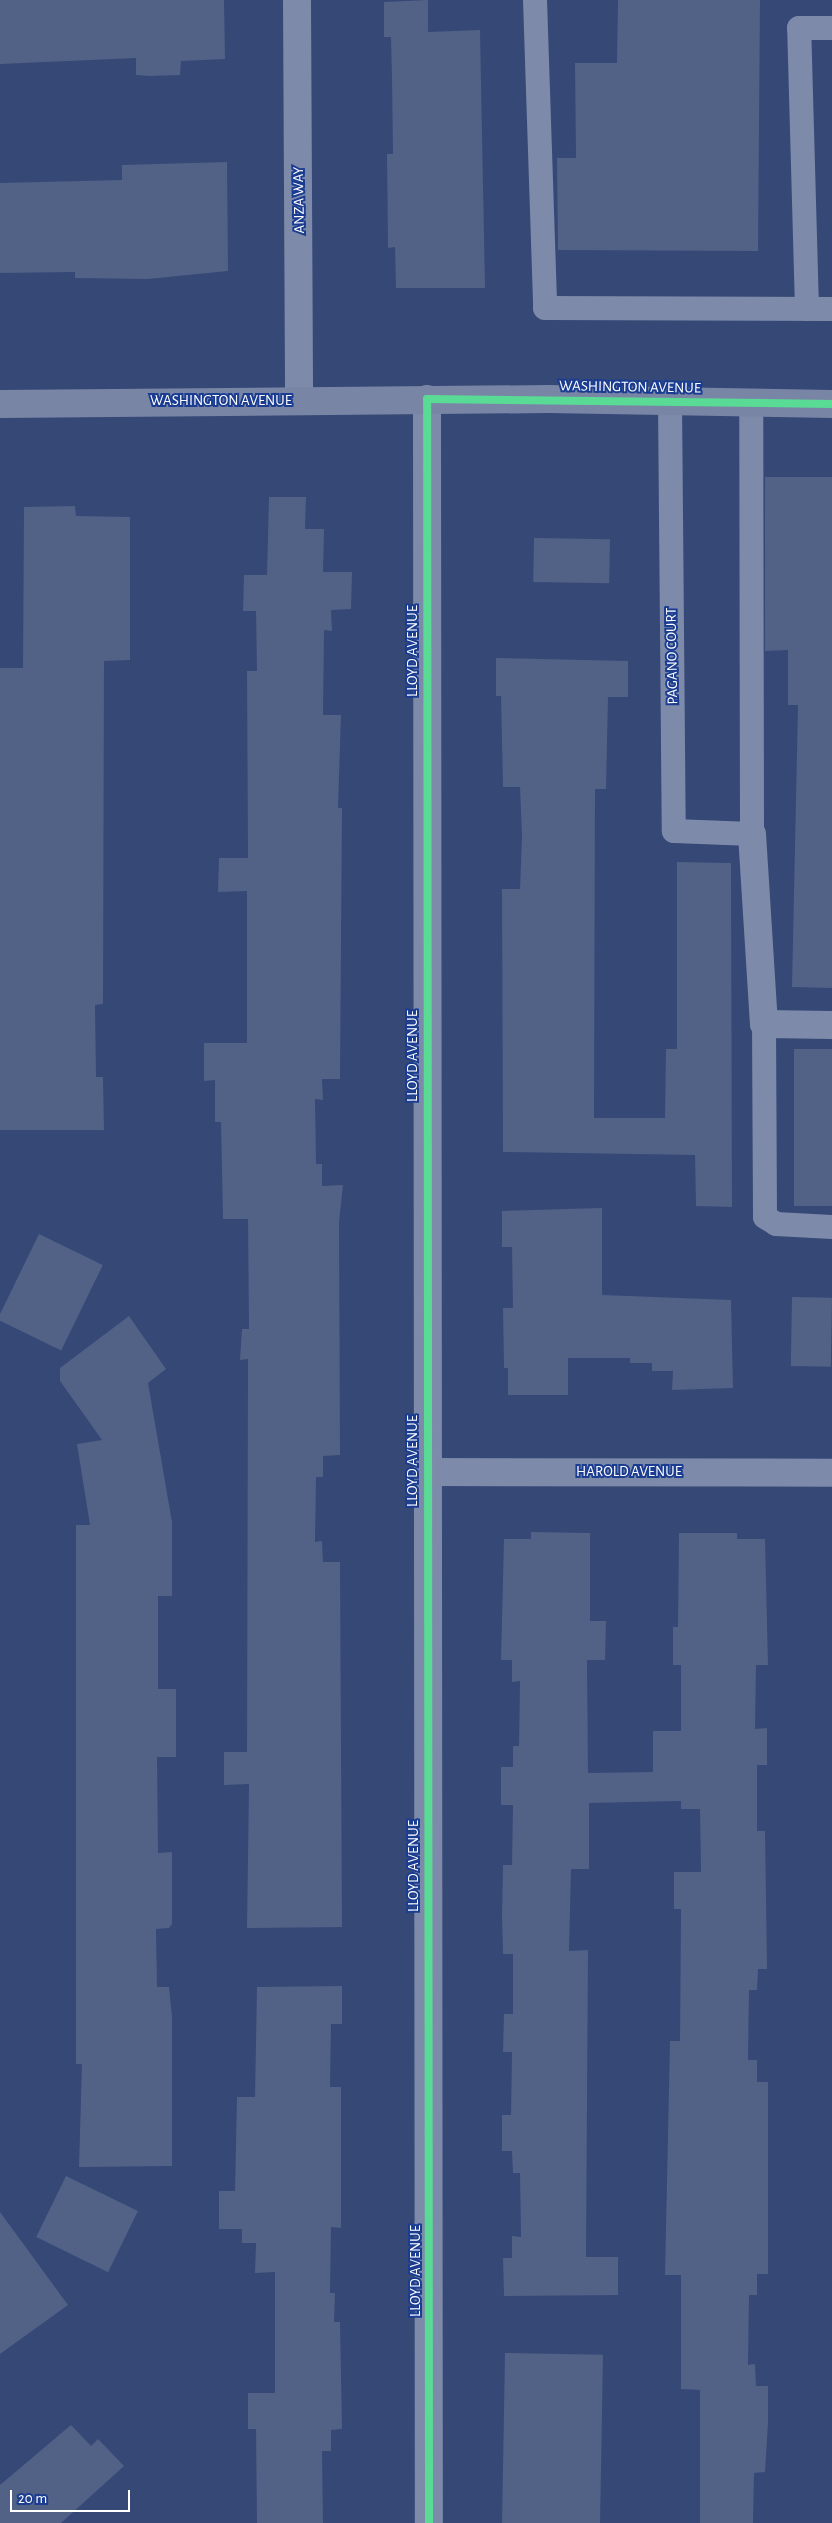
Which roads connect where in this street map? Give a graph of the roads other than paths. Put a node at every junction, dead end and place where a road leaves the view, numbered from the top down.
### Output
1 (297, 0) edge
2 (535, 0) edge
3 (832, 28) edge
4 (807, 309) junction
5 (832, 309) edge
6 (427, 399) junction
7 (299, 401) junction
8 (670, 401) junction
9 (0, 404) edge
10 (751, 404) junction
11 (832, 404) edge
12 (752, 834) junction
13 (764, 1024) junction
14 (832, 1025) edge
15 (832, 1227) edge
16 (427, 1472) junction
17 (832, 1473) edge
18 (428, 2523) edge

1 - 7 street, ANZA WAY
2 - 4 lane
3 - 4 lane
4 - 5 lane
6 - 7 main road, WASHINGTON AVENUE
6 - 8 main road, WASHINGTON AVENUE
6 - 16 street, LLOYD AVENUE
7 - 9 main road, WASHINGTON AVENUE
8 - 10 main road, WASHINGTON AVENUE
8 - 12 lane, PAGANO COURT
10 - 11 main road, WASHINGTON AVENUE
10 - 12 lane
12 - 13 street
13 - 14 street
13 - 15 lane
16 - 17 street, HAROLD AVENUE
16 - 18 street, LLOYD AVENUE

